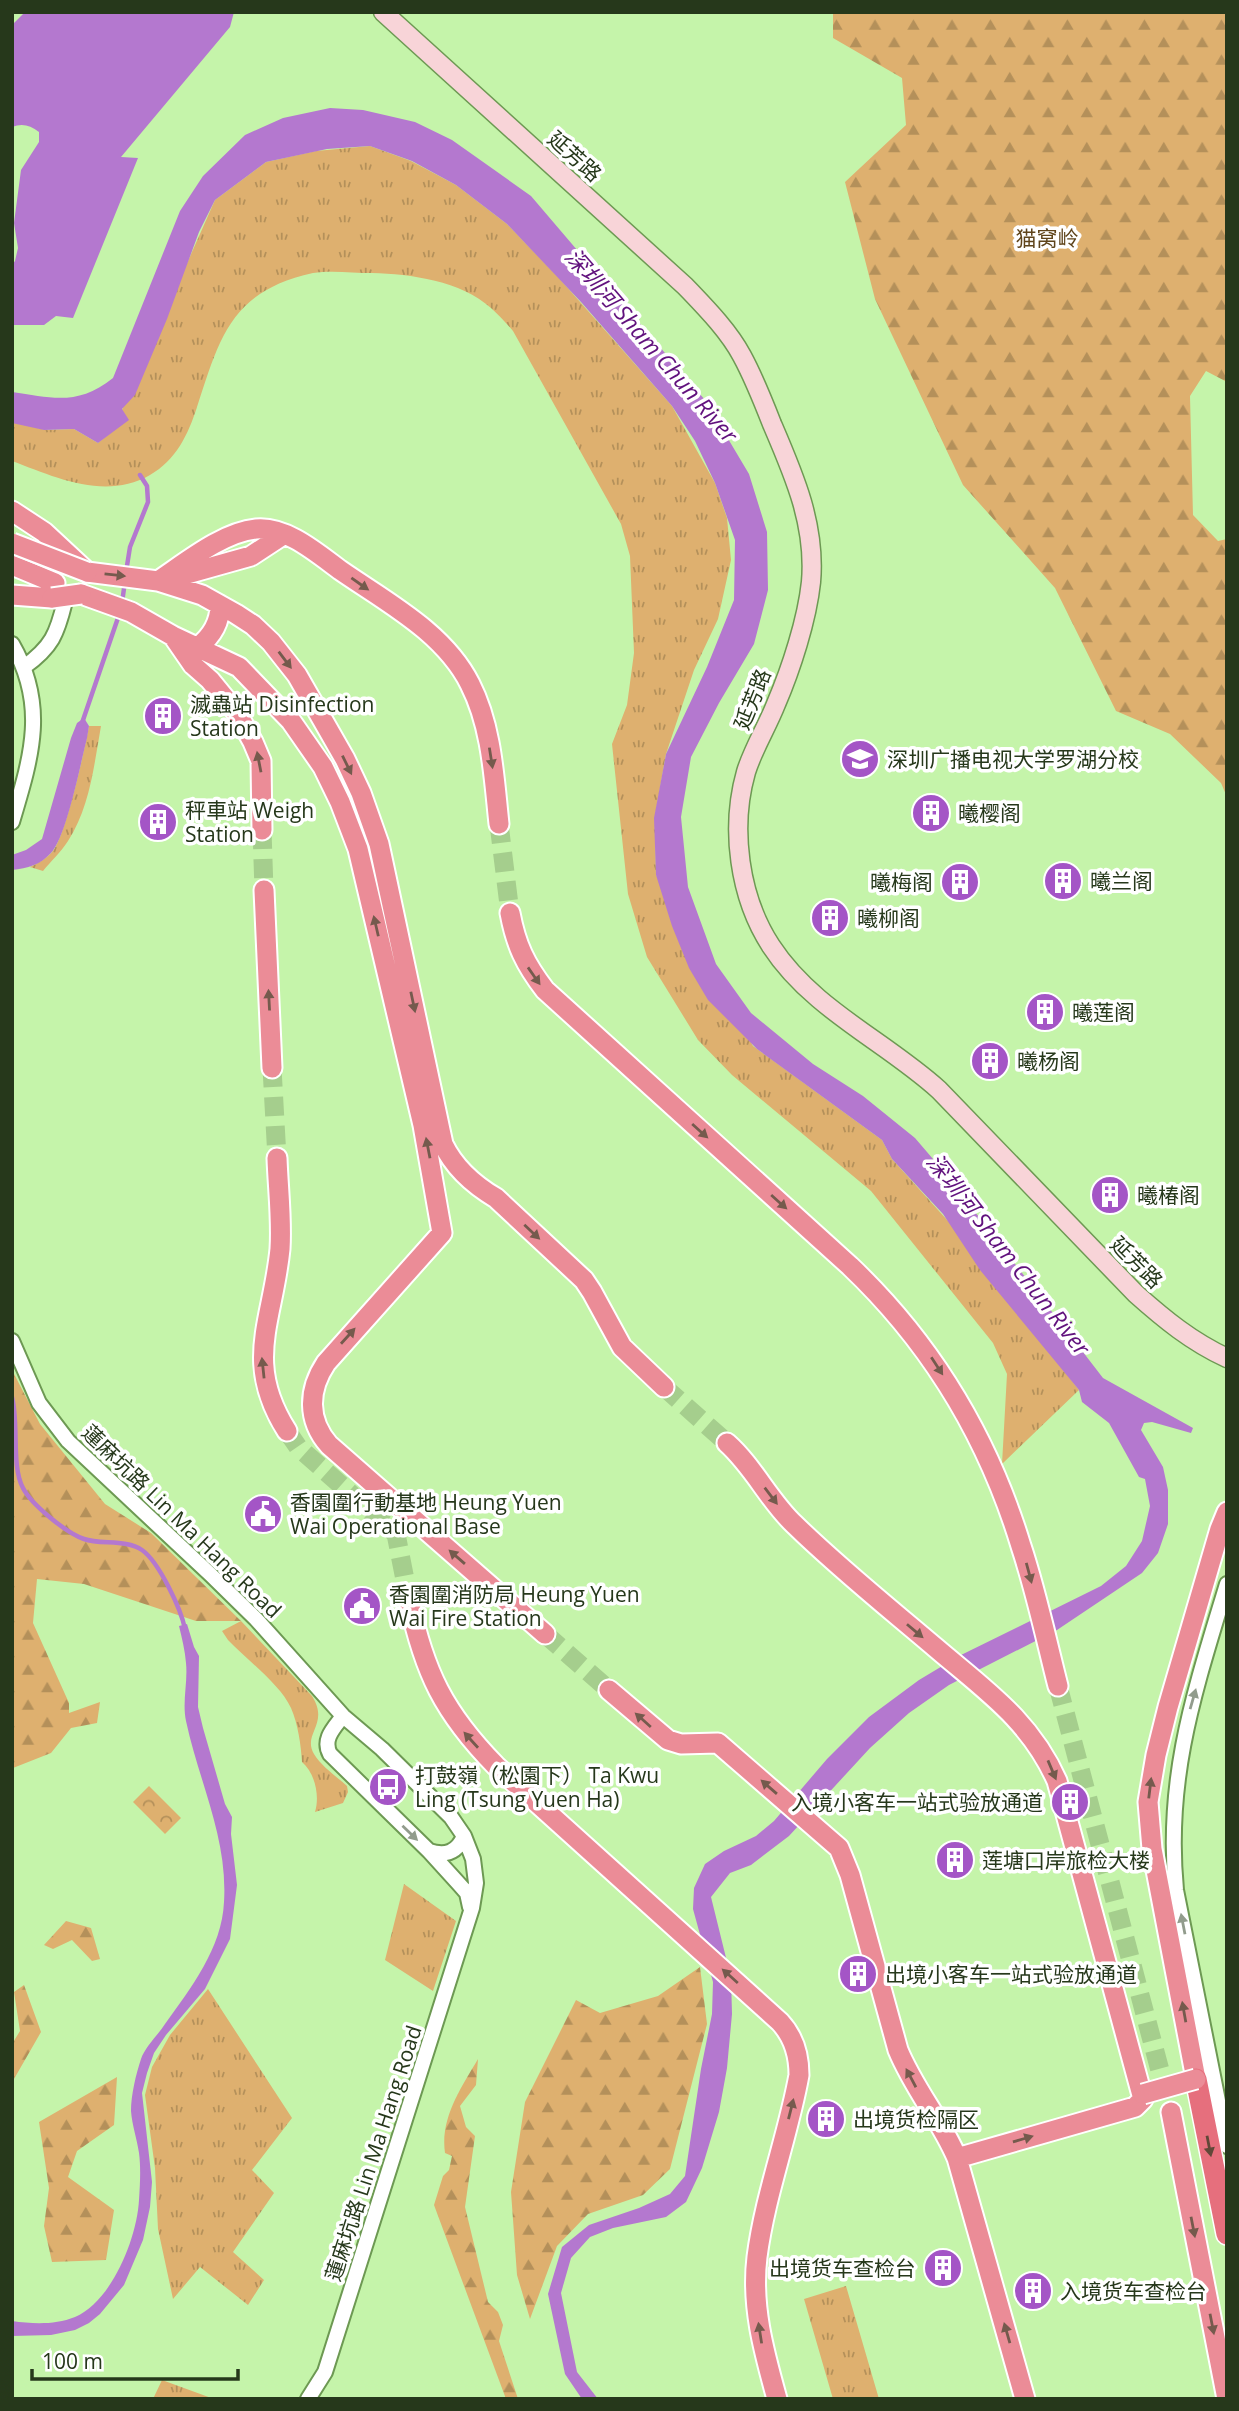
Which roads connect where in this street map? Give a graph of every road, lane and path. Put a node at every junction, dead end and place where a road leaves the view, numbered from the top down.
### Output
1 (383, 12) edge
2 (12, 511) edge
3 (12, 543) edge
4 (12, 565) edge
5 (87, 572) junction
6 (151, 580) junction
7 (12, 595) edge
8 (73, 598) junction
9 (219, 605) junction
10 (173, 636) junction
11 (12, 644) edge
12 (198, 647) junction
13 (24, 667) junction
14 (12, 822) edge
15 (499, 824) tunnel mouth
16 (262, 830) tunnel mouth
17 (264, 890) tunnel mouth
18 (510, 913) tunnel mouth
19 (272, 1068) tunnel mouth
20 (277, 1158) tunnel mouth
21 (12, 1341) edge
22 (1227, 1358) edge
23 (664, 1387) tunnel mouth
24 (287, 1431) tunnel mouth
25 (727, 1443) tunnel mouth
26 (1227, 1512) edge
27 (1227, 1584) edge
28 (411, 1607) tunnel mouth
29 (545, 1634) tunnel mouth
30 (1058, 1686) tunnel mouth
31 (609, 1690) tunnel mouth
32 (344, 1716) junction
33 (464, 1836) junction
34 (429, 1851) junction
35 (470, 1917) junction
36 (1196, 2079) junction
37 (1143, 2094) junction
38 (1171, 2112) tunnel mouth
39 (1227, 2147) edge
40 (957, 2158) junction
41 (1227, 2234) edge
42 (308, 2399) edge
43 (777, 2399) edge
44 (1025, 2399) edge
45 (1227, 2399) edge

1 - 22 main road, 延芳路
2 - 5 highway
3 - 5 highway, bridge
4 - 8 highway
5 -> 6 highway
6 - 9 highway
6 -> 15 highway
7 - 8 highway, bridge
8 - 10 highway
8 - 13 street
9 - 12 highway
9 -> 23 highway
10 - 12 highway
16 -> 10 highway
11 - 13 street
29 -> 12 highway
13 - 14 street
19 -> 17 highway
18 -> 30 highway
24 -> 20 highway
21 - 32 street, 蓮麻坑路 Lin Ma Hang Road
25 -> 37 highway
36 -> 26 highway
39 -> 27 street
43 -> 28 highway
40 -> 31 highway
32 - 33 street, 蓮麻坑路 Lin Ma Hang Road
32 -> 34 street
33 - 34 street
33 - 35 street, 蓮麻坑路 Lin Ma Hang Road
34 - 35 street
35 - 42 street, 蓮麻坑路 Lin Ma Hang Road
36 - 37 highway, bridge
36 -> 41 highway
40 -> 37 highway
38 -> 45 highway
44 -> 40 highway

